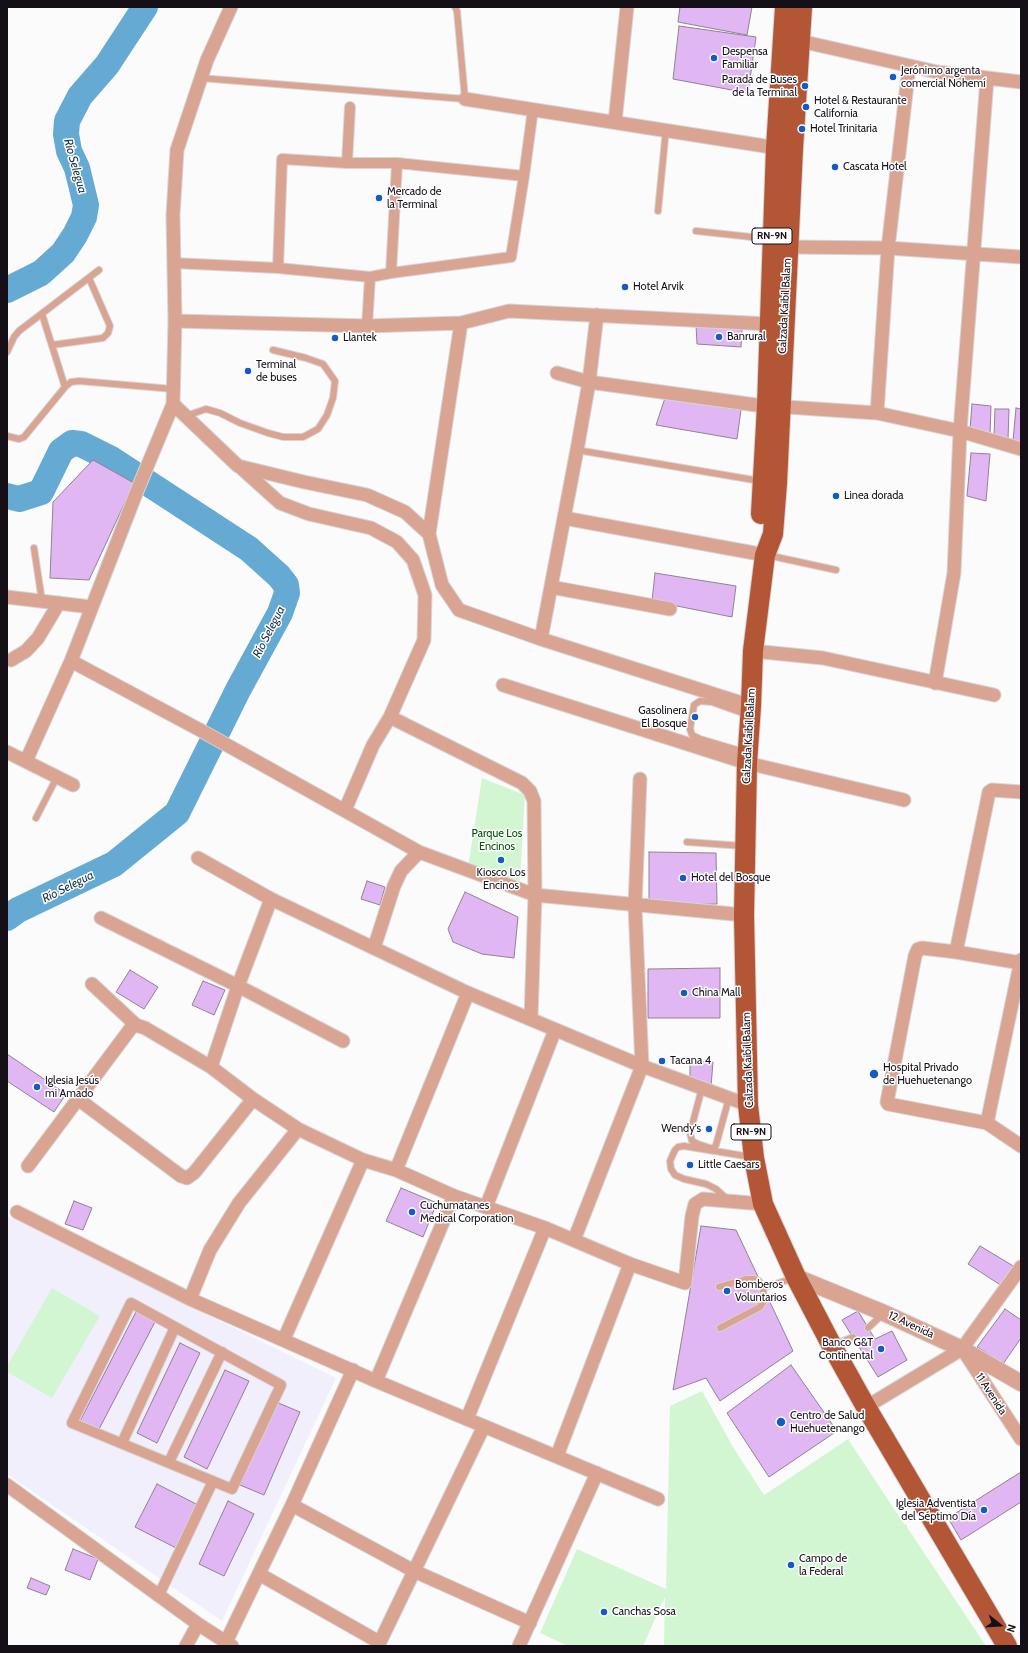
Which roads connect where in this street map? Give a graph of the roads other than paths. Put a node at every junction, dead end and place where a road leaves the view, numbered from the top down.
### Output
1 (231, 7) edge
2 (455, 7) edge
3 (627, 7) edge
4 (785, 7) edge
5 (802, 7) edge
6 (800, 41) junction
7 (909, 67) junction
8 (200, 78) junction
9 (987, 79) junction
10 (1021, 82) edge
11 (465, 99) junction
12 (350, 107) dead end
13 (533, 109) junction
14 (615, 122) junction
15 (666, 129) junction
16 (785, 148) junction
17 (347, 163) junction
18 (397, 163) junction
19 (524, 176) junction
20 (658, 211) dead end
21 (696, 231) dead end
22 (780, 243) junction
23 (888, 248) junction
24 (974, 253) junction
25 (1021, 257) edge
26 (174, 263) junction
27 (278, 268) junction
28 (99, 270) dead end
29 (391, 273) junction
30 (370, 277) junction
31 (89, 278) junction
32 (42, 314) junction
33 (597, 315) junction
34 (175, 321) junction
35 (460, 323) junction
36 (769, 324) junction
37 (367, 326) junction
38 (52, 345) junction
39 (273, 350) dead end
40 (7, 352) edge
41 (557, 373) dead end
42 (588, 382) junction
43 (65, 387) junction
44 (173, 389) junction
45 (173, 404) junction
46 (774, 406) junction
47 (878, 413) junction
48 (186, 416) junction
49 (960, 431) junction
50 (7, 436) edge
51 (1021, 449) edge
52 (576, 450) junction
53 (238, 466) junction
54 (763, 482) junction
55 (564, 518) junction
56 (429, 534) junction
57 (34, 548) dead end
58 (765, 555) junction
59 (836, 570) dead end
60 (551, 586) junction
61 (7, 597) edge
62 (42, 601) junction
63 (59, 603) junction
64 (91, 607) junction
65 (670, 609) dead end
66 (541, 639) junction
67 (753, 651) junction
68 (11, 660) dead end
69 (71, 661) junction
70 (935, 683) junction
71 (503, 685) dead end
72 (994, 695) dead end
73 (751, 711) junction
74 (390, 717) junction
75 (710, 747) junction
76 (7, 752) edge
77 (747, 758) junction
78 (26, 761) junction
79 (57, 777) junction
80 (640, 779) dead end
81 (73, 785) dead end
82 (1021, 792) edge
83 (904, 800) dead end
84 (345, 810) junction
85 (36, 818) dead end
86 (687, 842) dead end
87 (745, 846) junction
88 (419, 852) junction
89 (198, 858) dead end
90 (535, 896) junction
91 (271, 899) junction
92 (636, 906) junction
93 (744, 915) junction
94 (101, 918) dead end
95 (374, 948) junction
96 (956, 952) junction
97 (1021, 962) edge
98 (92, 984) dead end
99 (238, 986) junction
100 (468, 993) junction
101 (531, 1018) junction
102 (136, 1025) junction
103 (555, 1030) junction
104 (343, 1041) dead end
105 (642, 1066) junction
106 (212, 1067) junction
107 (702, 1088) junction
108 (729, 1098) junction
109 (78, 1099) junction
110 (253, 1099) junction
111 (748, 1105) junction
112 (987, 1123) junction
113 (298, 1129) junction
114 (1021, 1146) edge
115 (754, 1158) junction
116 (363, 1160) junction
117 (28, 1166) dead end
118 (396, 1170) junction
119 (454, 1196) junction
120 (729, 1202) junction
121 (763, 1204) junction
122 (486, 1207) junction
123 (17, 1212) dead end
124 (545, 1228) junction
125 (574, 1240) junction
126 (630, 1264) junction
127 (1021, 1267) edge
128 (796, 1277) junction
129 (719, 1287) dead end
130 (763, 1288) junction
131 (190, 1299) junction
132 (884, 1313) junction
133 (175, 1327) junction
134 (720, 1328) dead end
135 (868, 1328) dead end
136 (853, 1337) dead end
137 (284, 1339) junction
138 (832, 1346) junction
139 (962, 1349) junction
140 (222, 1352) junction
141 (353, 1370) junction
142 (376, 1381) junction
143 (1021, 1383) edge
144 (866, 1407) junction
145 (467, 1419) junction
146 (484, 1426) junction
147 (1021, 1439) edge
148 (122, 1443) junction
149 (557, 1456) junction
150 (169, 1462) junction
151 (597, 1473) junction
152 (213, 1481) junction
153 (7, 1485) edge
154 (658, 1499) dead end
155 (292, 1505) junction
156 (414, 1571) junction
157 (259, 1574) junction
158 (159, 1595) junction
159 (530, 1623) junction
160 (198, 1624) junction
161 (229, 1644) edge
162 (379, 1644) edge
163 (186, 1646) edge
164 (520, 1646) edge
165 (1007, 1646) edge

1 - 8 street
2 - 11 lane
3 - 14 street
4 - 16 main road, Calzada Kaibil Balam / RN-9N
5 - 6 main road, Calzada Kaibil Balam / RN-9N
6 - 7 street
6 - 16 main road, Calzada Kaibil Balam / RN-9N
7 - 9 street
7 - 23 street
8 - 11 lane
8 - 26 street
9 - 10 street
9 - 24 street
11 - 13 street
12 - 17 street
13 - 14 street
13 - 19 street
14 - 15 street
15 - 16 street
15 - 20 lane
16 - 22 main road, Calzada Kaibil Balam / RN-9N
17 - 18 street
17 - 27 street
18 - 19 street
18 - 29 street
19 - 29 street
21 - 22 lane
22 - 23 street
22 - 36 main road, Calzada Kaibil Balam / RN-9N
22 - 46 main road, Calzada Kaibil Balam / RN-9N
23 - 24 street
23 - 47 street
24 - 25 street
24 - 49 street
26 - 27 street
26 - 34 street
27 - 30 street
28 - 31 lane
29 - 30 street
30 - 37 street
31 - 32 lane
31 - 38 lane
32 - 38 lane
32 - 40 lane
33 - 35 street
33 - 36 street
33 - 42 street
34 - 37 street
34 - 44 street
35 - 37 street
35 - 56 street
36 - 46 main road, Calzada Kaibil Balam / RN-9N
38 - 43 lane
39 - 48 lane
41 - 42 street
42 - 46 street
42 - 52 street
43 - 44 lane
43 - 50 lane
44 - 45 street
45 - 48 street
45 - 64 street
46 - 47 street
46 - 54 main road, Calzada Kaibil Balam / RN-9N
46 - 58 main road, Calzada Kaibil Balam / RN-9N
47 - 49 street
48 - 53 street
49 - 51 street
49 - 70 street
52 - 54 lane
52 - 55 street
53 - 56 street
53 - 74 street
54 - 58 main road, Calzada Kaibil Balam / RN-9N
55 - 58 street
55 - 60 street
56 - 66 street
57 - 62 lane
58 - 59 lane
58 - 67 main road, Calzada Kaibil Balam / RN-9N
60 - 65 street
60 - 66 street
61 - 62 street
62 - 63 street
63 - 64 street
63 - 68 street
64 - 69 street
66 - 73 street
67 - 70 street
67 - 73 main road, Calzada Kaibil Balam / RN-9N
69 - 78 street
69 - 84 street
70 - 72 street
71 - 75 street
73 - 75 lane
73 - 77 main road, Calzada Kaibil Balam / RN-9N
74 - 84 street
74 - 90 street
75 - 77 street
76 - 78 street
77 - 83 street
77 - 87 main road, Calzada Kaibil Balam / RN-9N
78 - 79 street
79 - 81 street
79 - 85 lane
80 - 92 street
82 - 96 street
84 - 88 street
86 - 87 lane
87 - 93 main road, Calzada Kaibil Balam / RN-9N
88 - 90 street
88 - 95 street
89 - 91 street
90 - 92 street
90 - 101 street
91 - 95 street
91 - 99 street
92 - 93 street
92 - 105 street
93 - 111 main road, Calzada Kaibil Balam / RN-9N
94 - 99 street
95 - 100 street
96 - 97 street
96 - 112 street
97 - 112 street
98 - 102 street
99 - 104 street
99 - 106 street
100 - 101 street
100 - 118 street
101 - 103 street
102 - 106 street
102 - 109 street
103 - 105 street
103 - 122 street
105 - 107 street
105 - 125 street
106 - 110 street
107 - 108 street
107 - 108 lane
108 - 111 street
109 - 110 street
109 - 117 street
110 - 113 street
111 - 115 main road, Calzada Kaibil Balam / RN-9N
112 - 114 street
113 - 116 street
113 - 131 street
115 - 120 lane
115 - 121 main road, Calzada Kaibil Balam / RN-9N
116 - 118 street
116 - 137 street
118 - 119 street
119 - 122 street
119 - 142 street
120 - 121 street
120 - 126 street
121 - 128 main road, Calzada Kaibil Balam / RN-9N
122 - 124 street
123 - 131 street
124 - 125 street
124 - 145 street
125 - 126 street
126 - 149 street
127 - 139 street
128 - 130 lane
128 - 132 street, 12 Avenida
128 - 138 main road, Calzada Kaibil Balam / RN-9N
129 - 130 lane
130 - 134 lane
131 - 137 street
132 - 135 lane
132 - 139 street, 12 Avenida
133 - 140 street
133 - 148 street
133 - 148 street
136 - 138 lane
137 - 141 street
138 - 144 main road, Calzada Kaibil Balam / RN-9N
139 - 143 street, 12 Avenida
139 - 144 street
139 - 147 street, 11 Avenida
140 - 150 street
140 - 152 street
141 - 142 street
141 - 155 street
142 - 145 street
144 - 165 main road, Calzada Kaibil Balam / RN-9N
145 - 146 street
146 - 149 street
146 - 156 street
148 - 150 street
149 - 151 street
150 - 152 street
151 - 154 street
151 - 159 street
152 - 158 street
153 - 158 street
155 - 156 street
155 - 157 street
156 - 159 street
156 - 162 street
157 - 161 street
157 - 162 street
158 - 160 street
159 - 164 street
160 - 161 street
160 - 163 street

